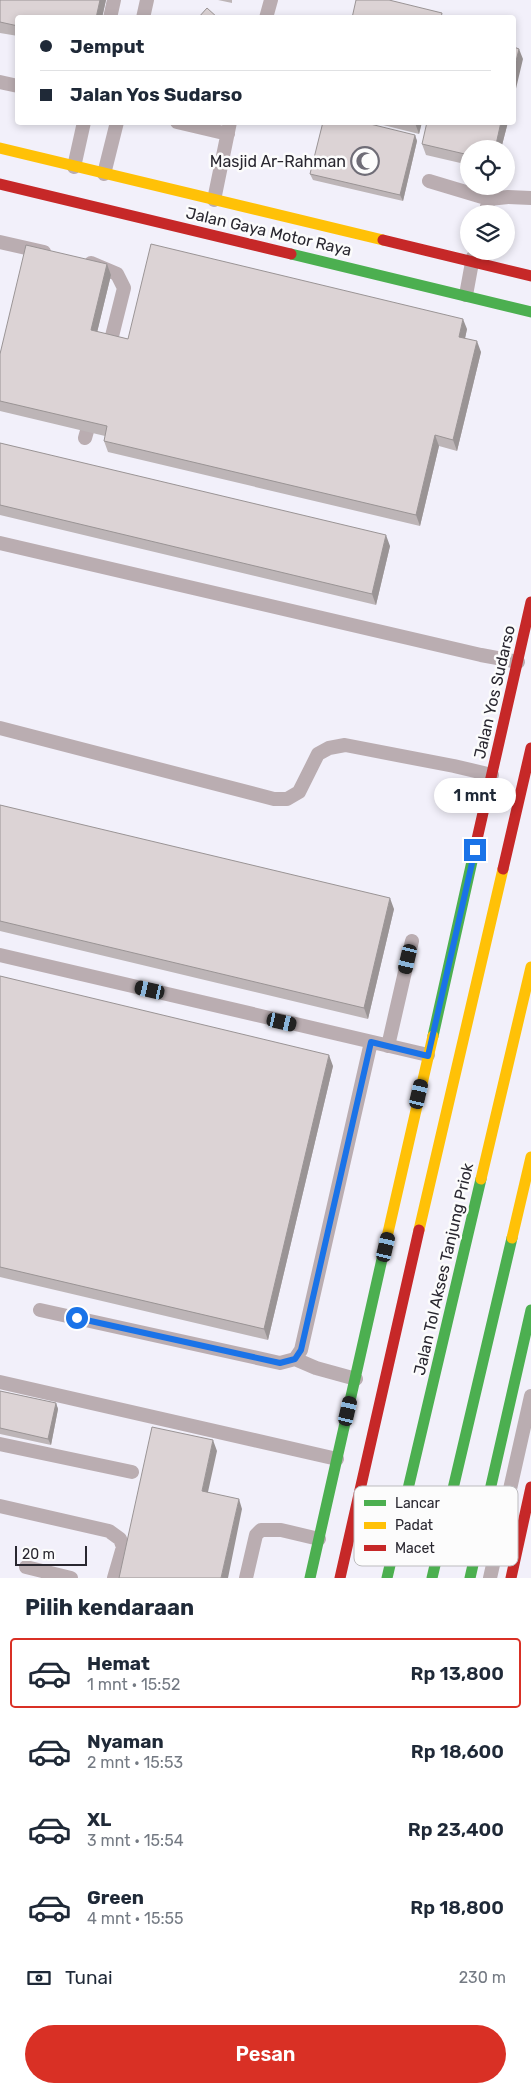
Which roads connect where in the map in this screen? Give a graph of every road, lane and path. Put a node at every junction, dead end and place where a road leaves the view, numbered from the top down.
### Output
1 (114, 0) edge
2 (147, 0) edge
3 (271, 0) edge
4 (111, 15) edge
5 (144, 15) edge
6 (267, 15) edge
7 (0, 82) edge
8 (15, 85) edge
9 (83, 125) edge
10 (116, 125) edge
11 (203, 125) edge
12 (229, 128) edge
13 (0, 148) edge
14 (74, 167) junction
15 (104, 174) junction
16 (429, 181) dead end
17 (0, 184) edge
18 (531, 198) edge
19 (489, 199) junction
20 (214, 200) junction
21 (487, 205) edge
22 (0, 242) edge
23 (460, 254) edge
24 (59, 256) edge
25 (79, 260) edge
26 (472, 260) edge
27 (485, 260) edge
28 (531, 276) edge
29 (466, 295) junction
30 (531, 312) edge
31 (110, 344) edge
32 (0, 543) edge
33 (531, 602) edge
34 (518, 662) junction
35 (0, 728) edge
36 (531, 748) edge
37 (492, 775) junction
38 (412, 941) dead end
39 (0, 955) edge
40 (531, 967) edge
41 (371, 1042) junction
42 (388, 1046) junction
43 (428, 1056) junction
44 (531, 1156) edge
45 (40, 1310) dead end
46 (531, 1310) edge
47 (295, 1359) junction
48 (356, 1379) junction
49 (0, 1382) edge
50 (531, 1396) edge
51 (0, 1444) edge
52 (337, 1459) junction
53 (132, 1472) dead end
54 (361, 1486) edge
55 (409, 1486) edge
56 (454, 1486) edge
57 (491, 1486) edge
58 (511, 1486) edge
59 (531, 1488) edge
60 (0, 1506) edge
61 (354, 1516) edge
62 (319, 1539) junction
63 (518, 1546) edge
64 (26, 1567) dead end
65 (70, 1578) edge
66 (114, 1578) edge
67 (246, 1578) edge
68 (310, 1578) edge
69 (340, 1578) edge

1 - 4 lane
2 - 5 lane
3 - 6 lane
7 - 8 lane
9 - 14 lane
10 - 15 lane
11 - 12 lane
12 - 20 lane
13 - 14 main road, Jalan Gaya Motor Raya
14 - 15 main road, Jalan Gaya Motor Raya
15 - 20 main road, Jalan Gaya Motor Raya
16 - 19 lane
17 - 29 main road, Jalan Gaya Motor Raya
18 - 19 lane
19 - 21 lane
20 - 23 main road, Jalan Gaya Motor Raya
22 - 24 lane
25 - 31 lane
26 - 29 lane
27 - 28 main road, Jalan Gaya Motor Raya
29 - 30 main road, Jalan Gaya Motor Raya
32 - 34 lane
33 - 34 main road, Jalan Yos Sudarso
34 - 37 main road, Jalan Yos Sudarso
35 - 37 lane
36 - 54 main road
37 - 43 main road, Jalan Yos Sudarso
38 - 42 lane
39 - 41 lane
40 - 55 main road, Jalan Tol Akses Tanjung Priok
41 - 42 lane
41 - 47 lane
42 - 43 lane
43 - 48 main road, Jalan Yos Sudarso
44 - 56 main road
45 - 47 lane
46 - 57 main road
47 - 48 lane
48 - 52 main road, Jalan Yos Sudarso
49 - 52 lane
50 - 58 lane
51 - 53 lane
52 - 62 main road, Jalan Yos Sudarso
59 - 63 main road
60 - 66 lane
61 - 69 main road
62 - 67 lane
62 - 68 main road, Jalan Yos Sudarso
64 - 65 lane

